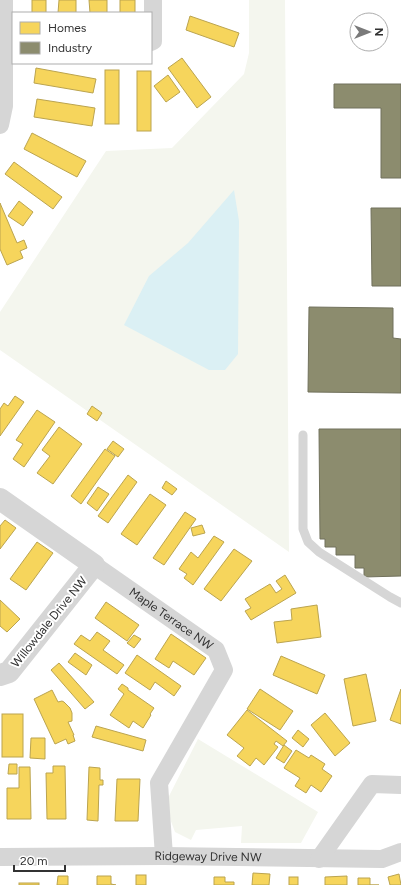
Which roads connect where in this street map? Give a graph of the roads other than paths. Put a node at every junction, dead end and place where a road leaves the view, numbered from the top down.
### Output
1 (4, 0) edge
2 (153, 0) edge
3 (152, 42) edge
4 (9, 50) edge
5 (0, 125) edge
6 (303, 435) dead end
7 (0, 499) edge
8 (94, 565) junction
9 (401, 603) edge
10 (0, 675) edge
11 (401, 785) edge
12 (401, 852) edge
13 (164, 856) junction
14 (0, 857) edge
15 (319, 859) junction

1 - 4 street
2 - 3 street
4 - 5 street
6 - 9 lane
7 - 8 street, Maple Terrace NW
8 - 10 street, Willowdale Drive NW
8 - 13 street, Maple Terrace NW
11 - 15 street
12 - 15 street, Ridgeway Drive NW
13 - 14 street, Ridgeway Drive NW
13 - 15 street, Ridgeway Drive NW

